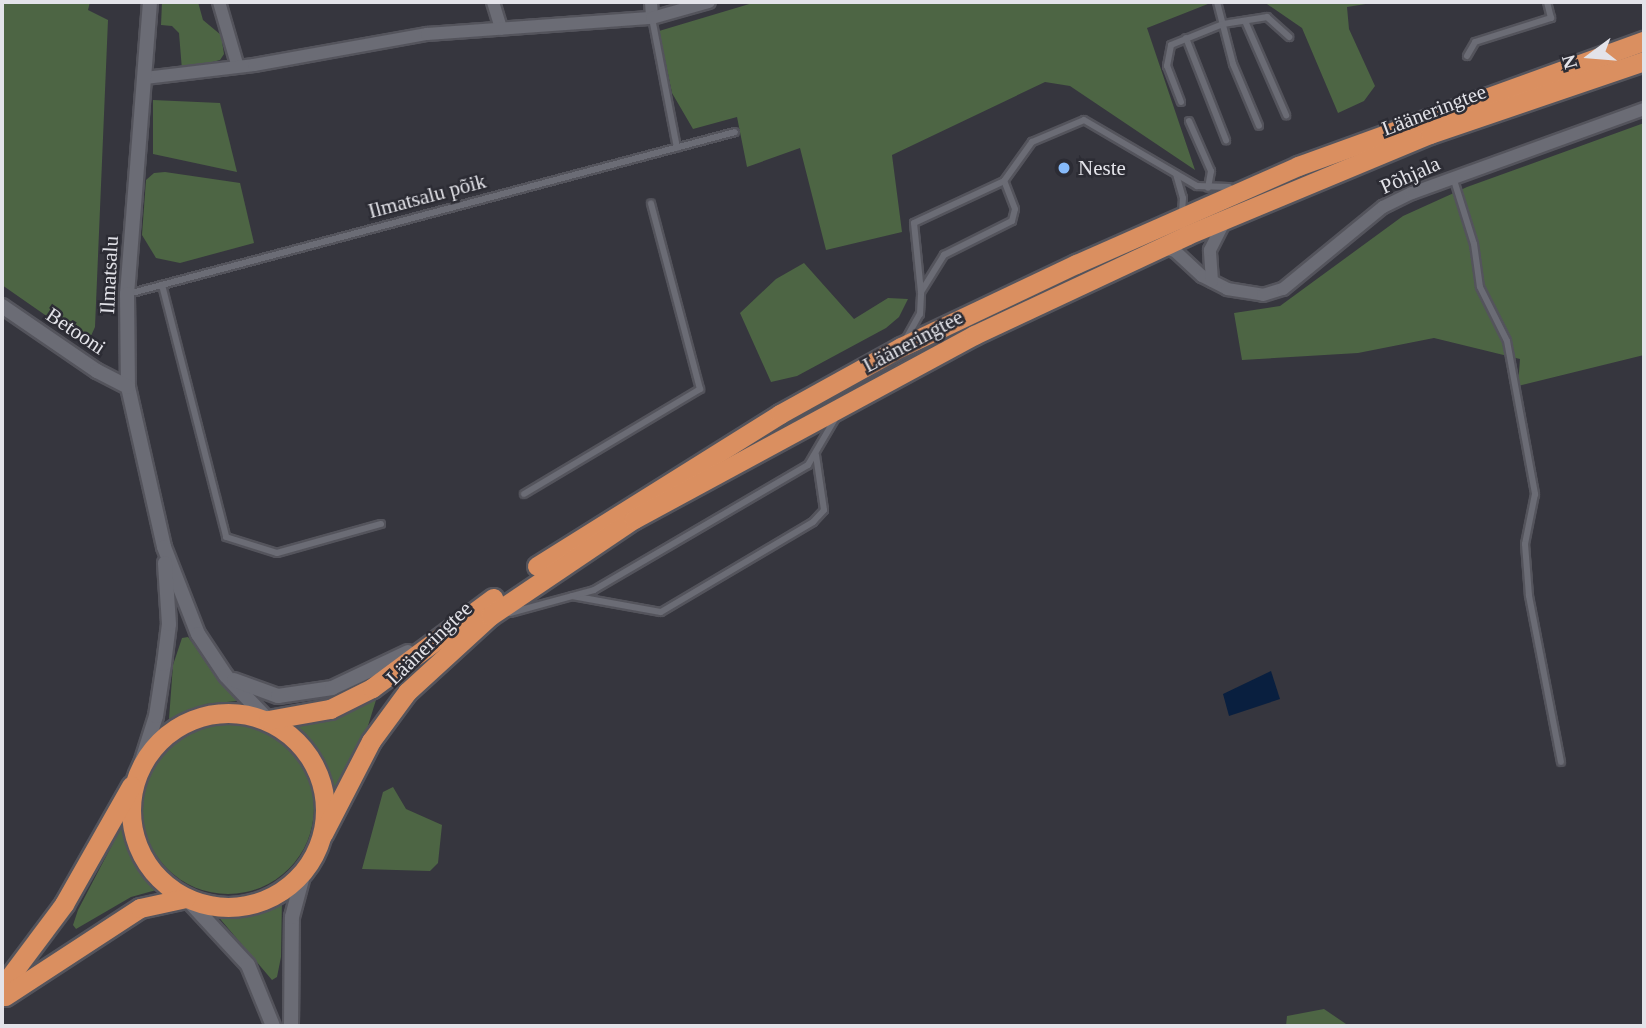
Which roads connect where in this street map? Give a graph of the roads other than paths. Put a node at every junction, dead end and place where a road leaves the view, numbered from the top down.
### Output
1 (150, 2) edge
2 (219, 2) edge
3 (493, 2) edge
4 (651, 2) edge
5 (709, 2) edge
6 (1217, 2) edge
7 (1547, 2) edge
8 (652, 18) junction
9 (1245, 20) junction
10 (1223, 24) junction
11 (501, 29) junction
12 (1289, 37) dead end
13 (1186, 38) junction
14 (1644, 41) edge
15 (1467, 56) dead end
16 (1644, 61) edge
17 (237, 64) junction
18 (145, 78) junction
19 (1181, 102) dead end
20 (1644, 109) edge
21 (1286, 115) dead end
22 (1189, 121) dead end
23 (1259, 126) dead end
24 (735, 132) dead end
25 (1226, 140) dead end
26 (677, 148) junction
27 (1298, 166) junction
28 (1176, 174) junction
29 (1453, 177) junction
30 (1004, 181) junction
31 (1208, 188) junction
32 (651, 203) dead end
33 (1182, 216) junction
34 (1226, 218) junction
35 (1160, 247) junction
36 (1212, 281) junction
37 (162, 285) junction
38 (921, 292) junction
39 (127, 294) junction
40 (2, 306) edge
41 (901, 347) junction
42 (128, 387) junction
43 (858, 396) junction
44 (816, 454) junction
45 (524, 494) dead end
46 (381, 524) dead end
47 (164, 547) junction
48 (570, 596) junction
49 (492, 598) junction
50 (457, 645) junction
51 (226, 676) junction
52 (268, 720) junction
53 (1561, 762) dead end
54 (137, 776) junction
55 (323, 834) junction
56 (304, 872) junction
57 (186, 898) junction
58 (2, 987) edge
59 (2, 998) edge
60 (273, 1026) edge
61 (291, 1026) edge

1 - 18 street, Ilmatsalu
2 - 17 street
3 - 11 street
4 - 8 street
5 - 8 street
6 - 10 lane
7 - 15 lane
8 - 11 street
8 - 26 lane
9 - 10 lane
9 - 12 lane
9 - 21 lane
10 - 13 lane
10 - 23 lane
11 - 17 street
13 - 19 lane
13 - 25 lane
14 - 27 highway, Lääneringtee
16 - 34 highway, Lääneringtee
17 - 18 street
18 - 39 street, Ilmatsalu
20 - 29 street, Põhjala
22 - 31 lane
24 - 26 lane, Ilmatsalu põik
26 - 37 lane, Ilmatsalu põik
27 - 31 lane
27 - 33 highway, Lääneringtee
28 - 30 lane
28 - 31 lane
28 - 33 lane
29 - 36 street, Põhjala
29 - 53 lane
30 - 38 lane
30 - 38 lane
32 - 45 lane
33 - 35 lane
33 - 41 highway, Lääneringtee
34 - 35 highway, Lääneringtee
34 - 36 street
35 - 36 street, Põhjala
35 - 43 highway, Lääneringtee
37 - 39 lane, Ilmatsalu põik
37 - 46 lane
38 - 41 lane
39 - 42 street, Ilmatsalu
40 - 42 street, Betooni
41 - 49 highway, Lääneringtee
42 - 47 street, Ilmatsalu
43 - 44 lane
43 - 50 highway, Lääneringtee
44 - 48 lane
44 - 48 lane
47 - 51 street, Ilmatsalu
47 - 54 street, Ilmatsalu
48 - 50 lane
49 - 51 street
49 - 52 highway, Lääneringtee
50 - 55 highway, Lääneringtee
51 - 52 street, Ilmatsalu
52 - 54 highway
52 - 55 highway
54 - 57 highway
54 - 58 highway
55 - 56 highway
56 - 57 highway
56 - 61 street
57 - 59 highway
57 - 60 street

